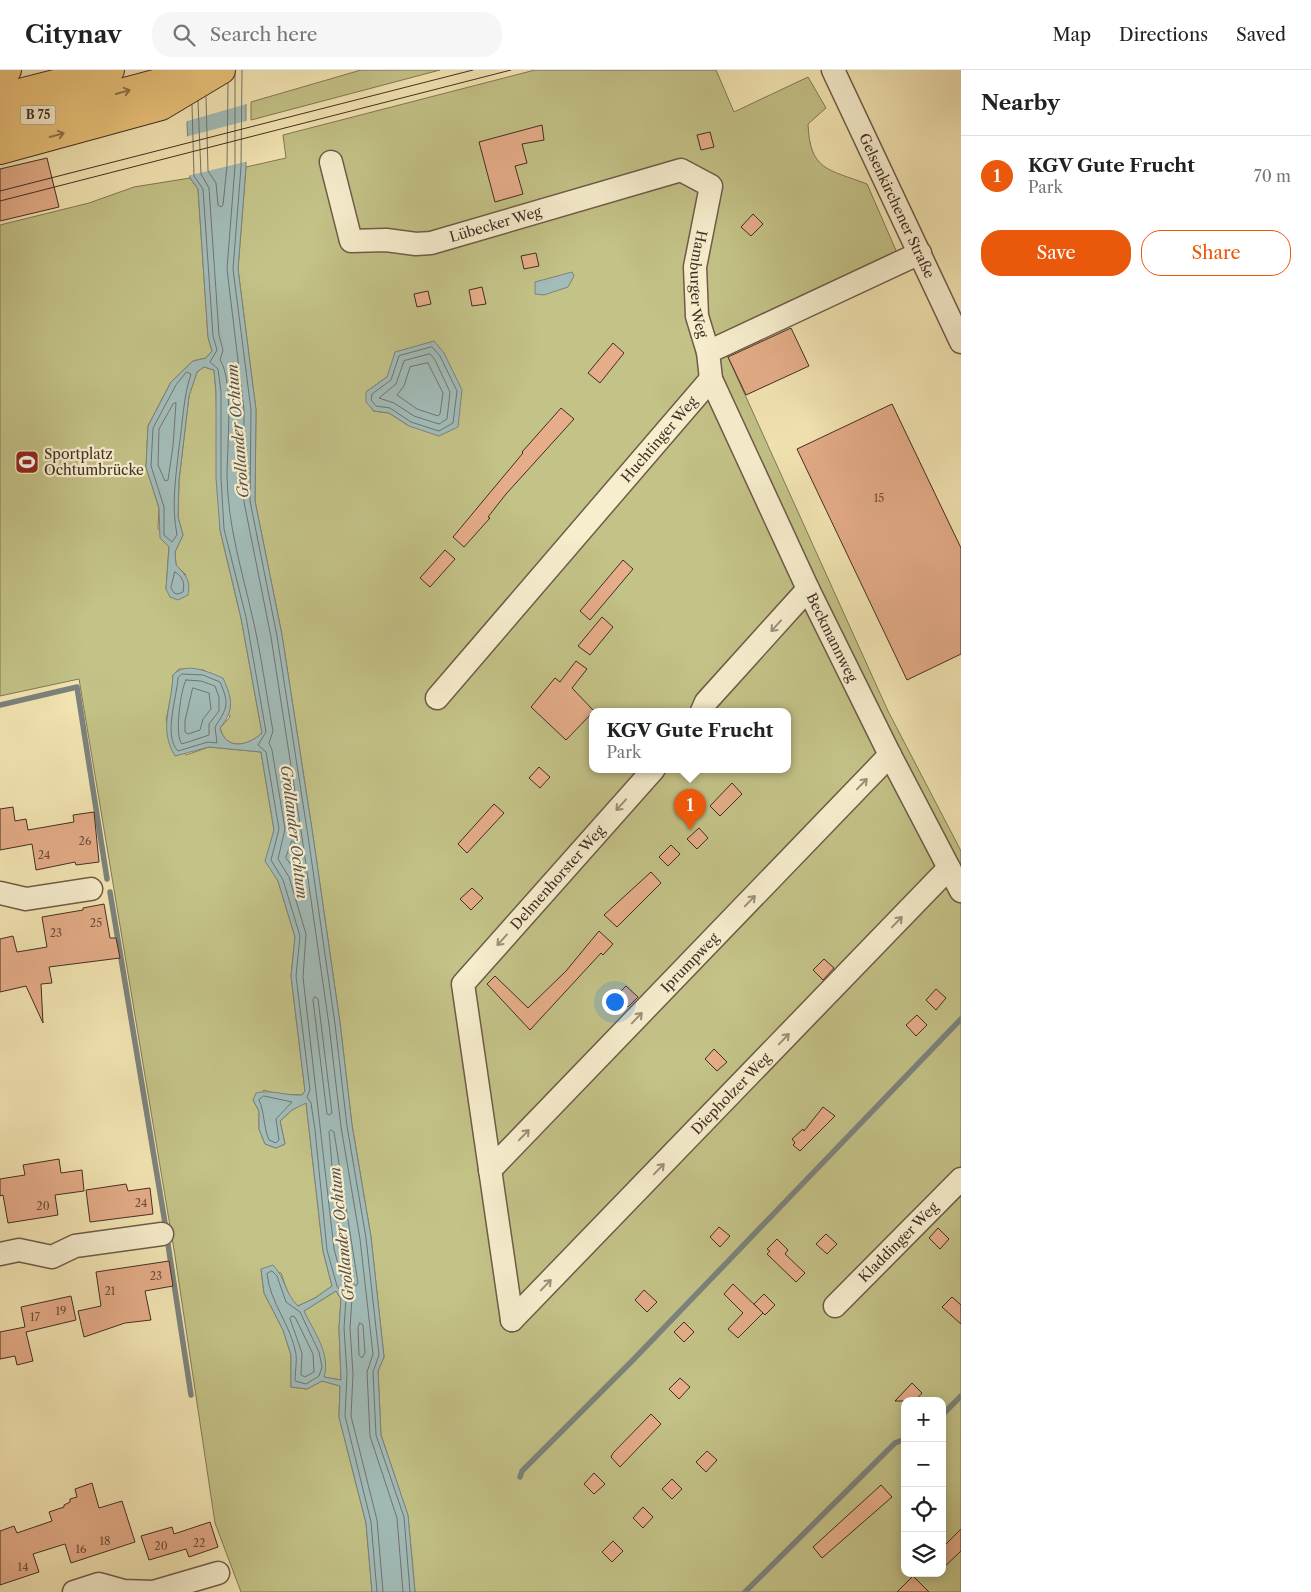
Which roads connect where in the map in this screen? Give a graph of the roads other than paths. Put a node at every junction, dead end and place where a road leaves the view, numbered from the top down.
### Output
1 (7, 70) edge
2 (110, 70) edge
3 (209, 70) edge
4 (221, 70) edge
5 (833, 70) edge
6 (0, 72) edge
7 (182, 85) junction
8 (0, 98) edge
9 (0, 125) edge
10 (0, 150) edge
11 (331, 162) dead end
12 (711, 186) joint
13 (920, 253) junction
14 (961, 342) edge
15 (708, 352) junction
16 (711, 379) junction
17 (808, 589) junction
18 (437, 698) dead end
19 (703, 708) edge
20 (890, 755) junction
21 (650, 773) edge
22 (949, 868) junction
23 (91, 889) dead end
24 (961, 891) edge
25 (0, 893) edge
26 (490, 1170) junction
27 (961, 1179) edge
28 (162, 1234) dead end
29 (0, 1254) edge
30 (835, 1306) dead end
31 (218, 1573) dead end
32 (74, 1592) edge

1 - 6 highway
2 - 8 highway, B 75
3 - 7 highway, B 75
4 - 7 highway
5 - 13 street, Gelsenkirchener Straße
9 -> 7 highway, B 75
10 -> 7 highway
11 - 12 street, Lübecker Weg
12 - 15 street, Hamburger Weg
13 - 14 street, Gelsenkirchener Straße
13 - 15 street
15 - 16 street
16 - 17 street, Beckmannweg
16 - 18 street, Huchtinger Weg
17 -> 19 street
17 - 20 street, Beckmannweg
20 - 22 street, Beckmannweg
26 -> 20 street, Iprumpweg
21 -> 26 street, Delmenhorster Weg
22 - 24 street, Beckmannweg
26 -> 22 street, Diepholzer Weg
23 - 25 street
27 - 30 street, Kladdinger Weg
28 - 29 street
31 - 32 street

